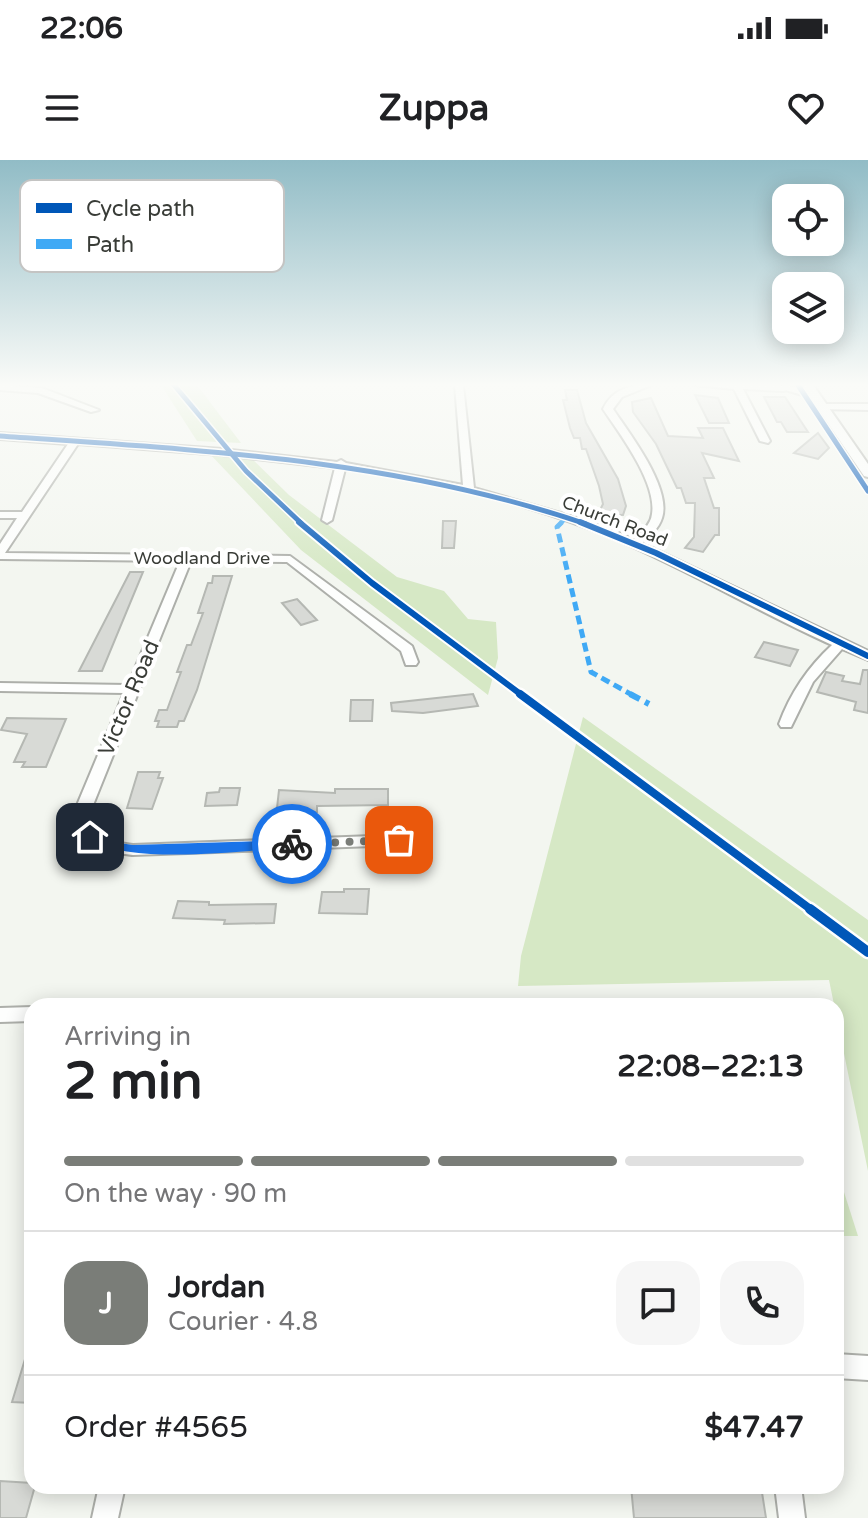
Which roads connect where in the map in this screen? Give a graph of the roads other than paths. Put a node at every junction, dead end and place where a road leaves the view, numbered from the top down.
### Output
1 (70, 448) edge
2 (192, 448) edge
3 (465, 448) edge
4 (632, 448) edge
5 (851, 448) edge
6 (341, 463) junction
7 (868, 473) edge
8 (469, 490) junction
9 (0, 515) edge
10 (25, 515) junction
11 (327, 520) dead end
12 (636, 543) junction
13 (0, 554) edge
14 (187, 558) junction
15 (840, 644) junction
16 (868, 656) edge
17 (411, 662) dead end
18 (0, 687) edge
19 (133, 689) junction
20 (786, 724) dead end
21 (399, 840) dead end
22 (24, 1014) edge
23 (0, 1015) edge
24 (844, 1366) edge
25 (868, 1368) edge
26 (110, 1494) edge
27 (789, 1494) edge
28 (105, 1518) edge
29 (792, 1518) edge

1 - 10 street
2 - 6 street, Church Road
3 - 8 street
4 - 12 street
5 - 7 main road
6 - 8 street, Church Road
6 - 11 street
8 - 12 street, Church Road
9 - 10 street
10 - 13 street
12 - 15 street, Church Road
13 - 14 street, Woodland Drive
14 - 17 street, Woodland Drive
14 - 19 street, Victor Road
15 - 16 street, Church Road
15 - 20 street
18 - 19 street
19 - 21 street, Victor Road
22 - 23 street
24 - 25 street
26 - 28 street
27 - 29 street

